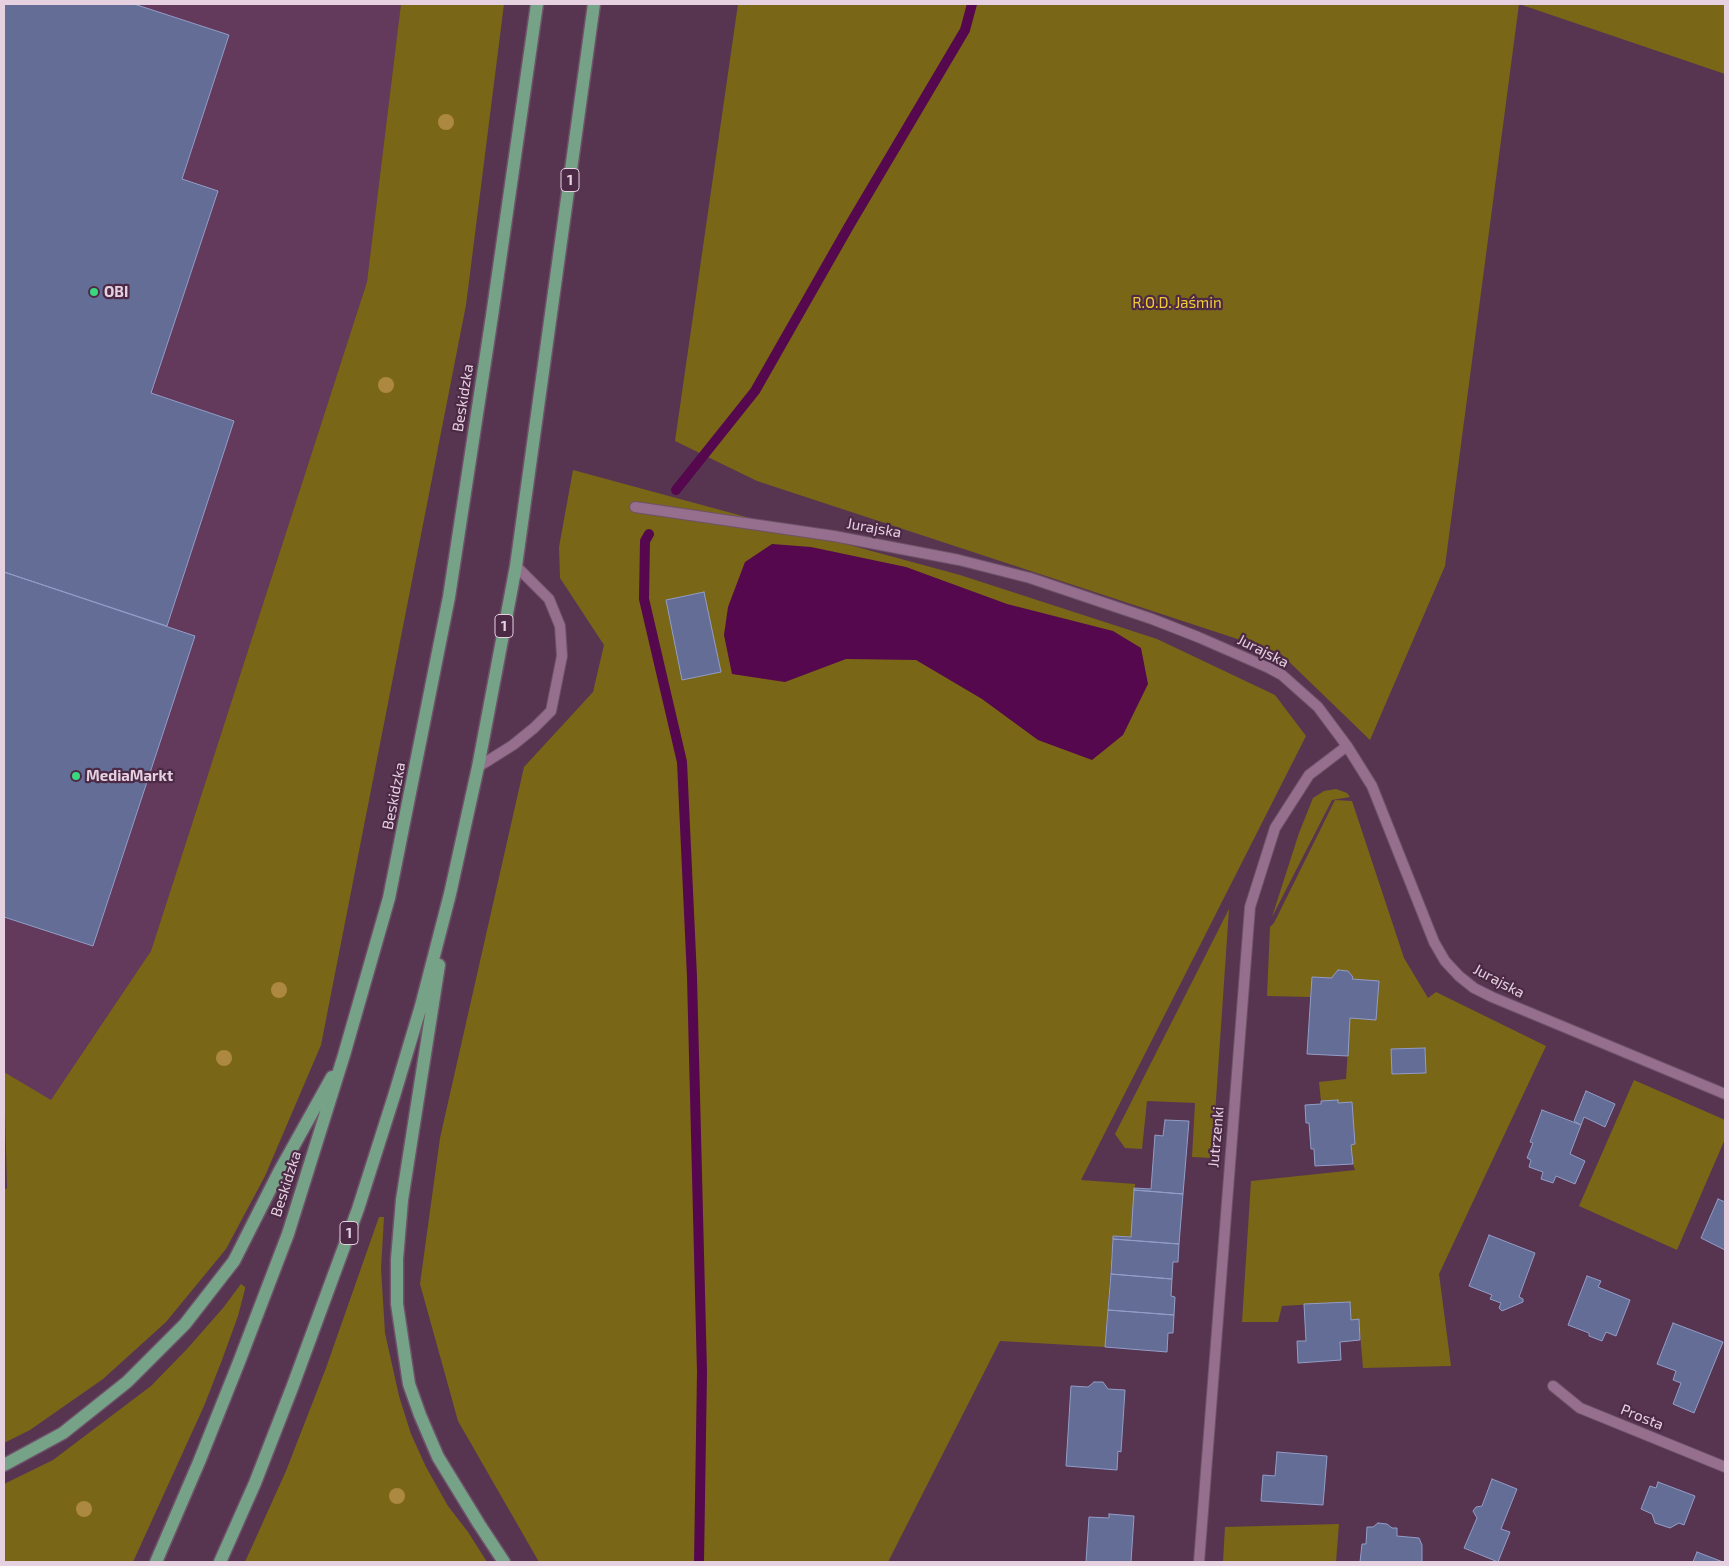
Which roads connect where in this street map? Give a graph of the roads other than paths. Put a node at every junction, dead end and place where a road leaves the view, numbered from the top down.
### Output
1 (537, 4) edge
2 (594, 4) edge
3 (635, 507) dead end
4 (516, 566) junction
5 (1347, 746) junction
6 (478, 767) junction
7 (450, 894) junction
8 (344, 1055) junction
9 (1725, 1094) edge
10 (1553, 1386) dead end
11 (4, 1465) edge
12 (1725, 1467) edge
13 (156, 1562) edge
14 (220, 1562) edge
15 (504, 1562) edge
16 (1199, 1562) edge

1 - 8 main road, Beskidzka
2 - 4 main road, 1
3 - 5 street, Jurajska
4 - 6 main road, 1
4 - 6 street
5 - 9 street, Jurajska
5 - 16 street, Jutrzenki
6 - 7 main road, 1
7 - 14 main road, 1
7 - 15 main road
8 - 11 main road
8 - 13 main road, Beskidzka
10 - 12 street, Prosta

